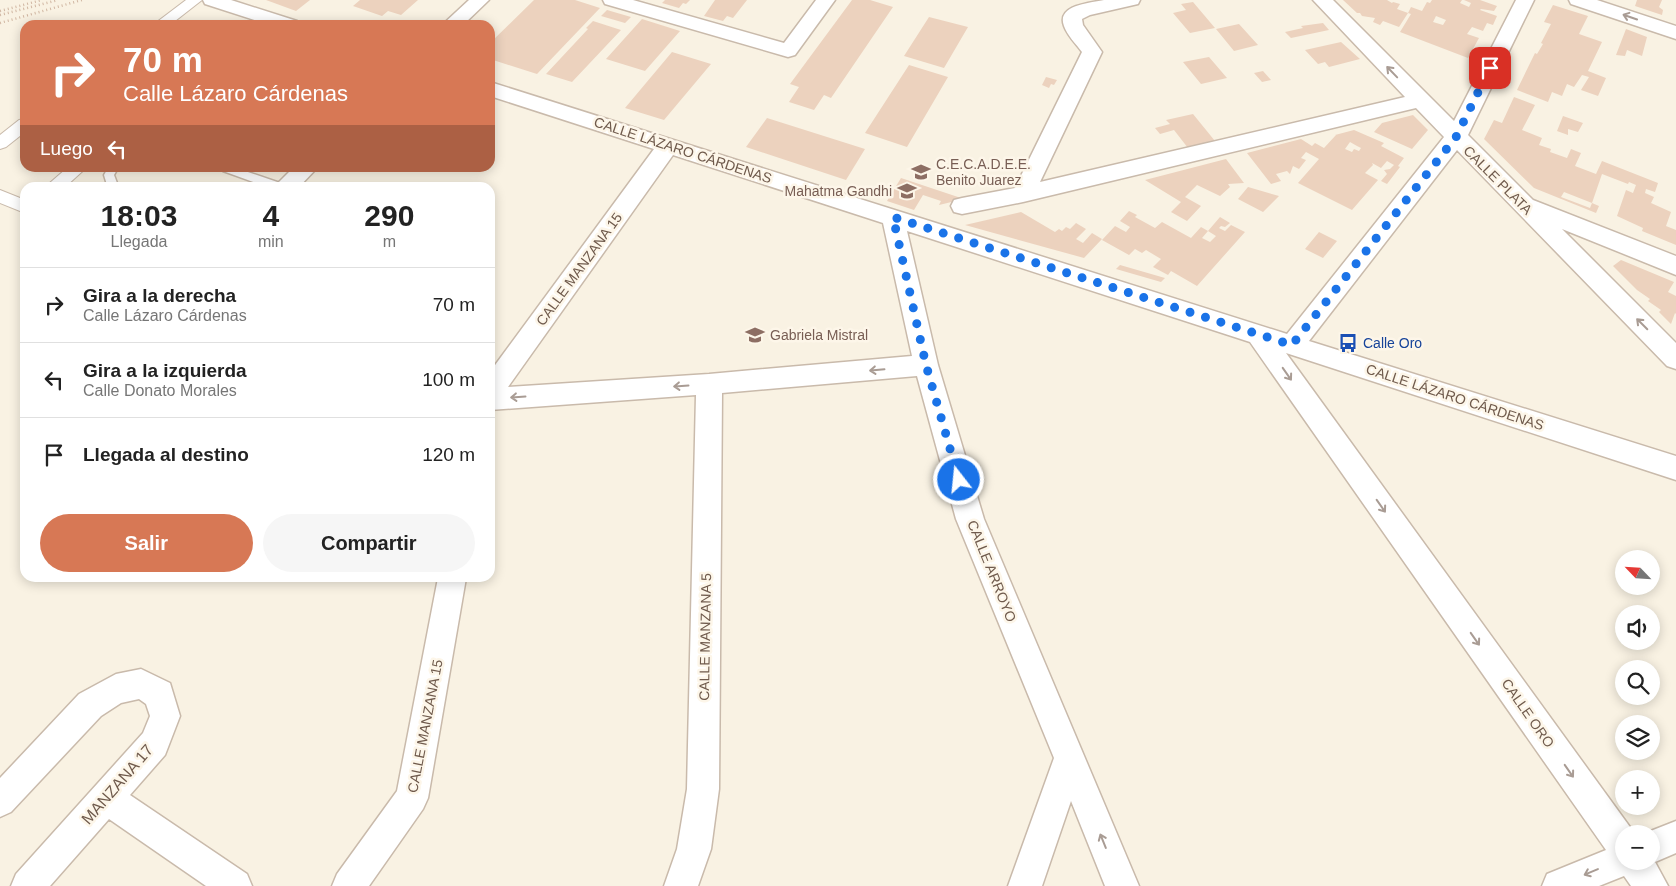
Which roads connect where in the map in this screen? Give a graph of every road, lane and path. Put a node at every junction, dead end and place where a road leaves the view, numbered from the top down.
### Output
1 (42, 0) edge
2 (58, 0) edge
3 (82, 0) edge
4 (195, 0) edge
5 (212, 0) edge
6 (480, 0) edge
7 (612, 0) edge
8 (826, 0) edge
9 (1131, 0) edge
10 (1322, 0) edge
11 (1525, 0) edge
12 (1578, 0) edge
13 (0, 10) edge
14 (0, 15) edge
15 (167, 20) edge
16 (268, 20) edge
17 (458, 20) edge
18 (0, 23) edge
19 (1676, 33) edge
20 (495, 91) edge
21 (1420, 100) junction
22 (20, 128) edge
23 (1456, 137) junction
24 (0, 143) edge
25 (668, 146) junction
26 (73, 172) edge
27 (238, 172) edge
28 (301, 172) edge
29 (60, 182) edge
30 (266, 182) edge
31 (290, 182) edge
32 (1023, 194) junction
33 (0, 196) edge
34 (1522, 204) junction
35 (20, 205) edge
36 (962, 206) dead end
37 (893, 217) junction
38 (1676, 266) edge
39 (1258, 334) junction
40 (1292, 345) junction
41 (1676, 359) edge
42 (926, 365) junction
43 (495, 382) edge
44 (709, 384) junction
45 (495, 386) edge
46 (1676, 468) edge
47 (451, 582) edge
48 (1070, 758) junction
49 (106, 797) junction
50 (0, 802) edge
51 (1615, 834) edge
52 (1676, 837) edge
53 (1660, 843) edge
54 (1615, 863) edge
55 (1640, 870) edge
56 (28, 886) edge
57 (235, 886) edge
58 (349, 886) edge
59 (681, 886) edge
60 (1025, 886) edge
61 (1122, 886) edge
62 (1559, 886) edge
63 (1651, 886) edge

1 - 13 path
2 - 14 path
3 - 18 path
4 - 15 street
5 - 16 street
6 - 17 street
7 - 8 street
9 - 32 street
21 -> 10 street, CALLE PLATA
11 - 23 street
19 -> 12 street
20 - 25 street, CALLE LÁZARO CÁRDENAS
21 - 23 street, CALLE PLATA
21 - 32 street
22 - 24 street
23 - 34 street, CALLE PLATA
23 - 40 street
25 - 37 street, CALLE LÁZARO CÁRDENAS
25 - 43 street, CALLE MANZANA 15
26 - 29 street
27 - 30 lane
28 - 31 street
32 - 36 street
33 - 35 street
34 - 38 street
41 -> 34 street, CALLE PLATA
37 - 39 street, CALLE LÁZARO CÁRDENAS
37 - 42 street, CALLE ARROYO
39 - 40 street, CALLE LÁZARO CÁRDENAS
39 -> 51 street, CALLE ORO
40 - 46 street, CALLE LÁZARO CÁRDENAS
42 -> 44 street
42 - 48 street, CALLE ARROYO
44 -> 45 street
44 - 59 street, CALLE MANZANA 5
47 - 58 street, CALLE MANZANA 15
48 - 60 street
61 -> 48 street, CALLE ARROYO
49 - 50 street, MANZANA 17
49 - 56 street, MANZANA 17
49 - 57 street
52 - 53 street
54 -> 62 street
55 - 63 street

